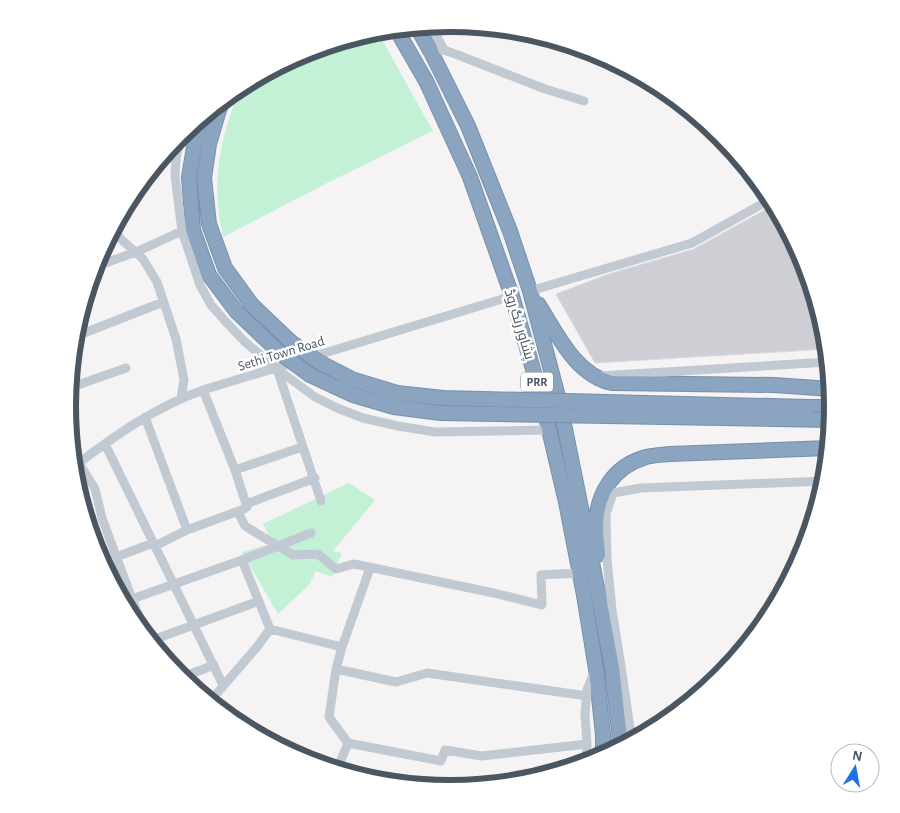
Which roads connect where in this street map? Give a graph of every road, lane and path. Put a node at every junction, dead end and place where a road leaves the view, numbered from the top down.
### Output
1 (423, 33) edge
2 (433, 33) edge
3 (400, 36) edge
4 (438, 51) junction
5 (584, 102) dead end
6 (218, 113) edge
7 (198, 130) edge
8 (177, 151) edge
9 (764, 203) edge
10 (182, 232) junction
11 (118, 236) edge
12 (136, 252) junction
13 (104, 263) edge
14 (530, 291) junction
15 (512, 296) junction
16 (163, 302) junction
17 (83, 333) edge
18 (821, 362) edge
19 (126, 368) dead end
20 (277, 369) junction
21 (592, 376) junction
22 (77, 385) edge
23 (823, 388) edge
24 (203, 390) junction
25 (181, 398) junction
26 (824, 407) edge
27 (144, 417) junction
28 (823, 420) edge
29 (549, 430) junction
30 (105, 444) junction
31 (302, 447) junction
32 (822, 448) edge
33 (80, 462) edge
34 (235, 470) junction
35 (82, 473) edge
36 (314, 478) junction
37 (816, 481) edge
38 (321, 501) dead end
39 (246, 504) junction
40 (238, 512) junction
41 (187, 530) junction
42 (311, 533) dead end
43 (154, 544) junction
44 (279, 546) junction
45 (116, 557) junction
46 (242, 560) junction
47 (370, 568) junction
48 (580, 573) junction
49 (174, 584) junction
50 (598, 592) junction
51 (132, 599) junction
52 (259, 601) junction
53 (137, 610) edge
54 (607, 615) junction
55 (194, 624) junction
56 (270, 628) junction
57 (157, 638) edge
58 (342, 647) junction
59 (214, 665) junction
60 (336, 669) junction
61 (596, 669) junction
62 (189, 674) edge
63 (223, 685) junction
64 (586, 696) junction
65 (214, 697) edge
66 (631, 733) edge
67 (620, 740) edge
68 (348, 743) junction
69 (587, 744) junction
70 (603, 747) edge
71 (586, 755) edge
72 (340, 764) edge

1 - 4 highway, پشاور رنگ روڈ / PRR
2 - 4 street
3 - 15 highway, پشاور رنگ روڈ / PRR
4 - 5 street
4 - 14 highway, پشاور رنگ روڈ / PRR
6 - 26 highway, bridge
7 - 28 highway, bridge
8 - 10 street
9 - 14 street
10 - 12 street
10 - 20 street
11 - 12 street
12 - 13 street
12 - 16 street
14 - 21 highway
14 - 50 highway, پشاور رنگ روڈ / PRR
15 - 20 street, Sethi Town Road
15 - 29 highway, پشاور رنگ روڈ / PRR
16 - 17 street
16 - 25 street
18 - 21 street
19 - 22 street
20 - 24 street, Sethi Town Road
20 - 29 street
20 - 31 street
21 - 23 highway
24 - 25 street, Sethi Town Road
24 - 34 street
25 - 27 street, Sethi Town Road
27 - 30 street, Sethi Town Road
27 - 41 street
29 - 48 highway, پشاور رنگ روڈ / PRR
30 - 33 street, Sethi Town Road
30 - 43 street
31 - 34 street
31 - 36 street
32 - 50 highway
34 - 39 street
35 - 45 street
36 - 38 street
36 - 39 street
37 - 54 street
39 - 40 street
40 - 41 street
40 - 44 street
41 - 43 street
42 - 44 street
43 - 45 street
43 - 49 street
44 - 46 street
44 - 47 street
45 - 51 street
46 - 49 street
46 - 52 street
47 - 48 street
47 - 58 street
48 - 61 highway, پشاور رنگ روڈ / PRR
49 - 51 street
49 - 55 street
50 - 54 highway, پشاور رنگ روڈ / PRR
51 - 53 street
52 - 55 street
52 - 56 street
54 - 66 street
54 - 67 highway, پشاور رنگ روڈ / PRR
55 - 57 street
55 - 59 street
56 - 58 street
56 - 63 street
58 - 60 street
59 - 62 street
59 - 63 street
60 - 64 street
60 - 68 street
61 - 64 street
61 - 70 highway, پشاور رنگ روڈ / PRR
63 - 65 street
64 - 69 street
68 - 69 street
68 - 72 street
69 - 71 street

